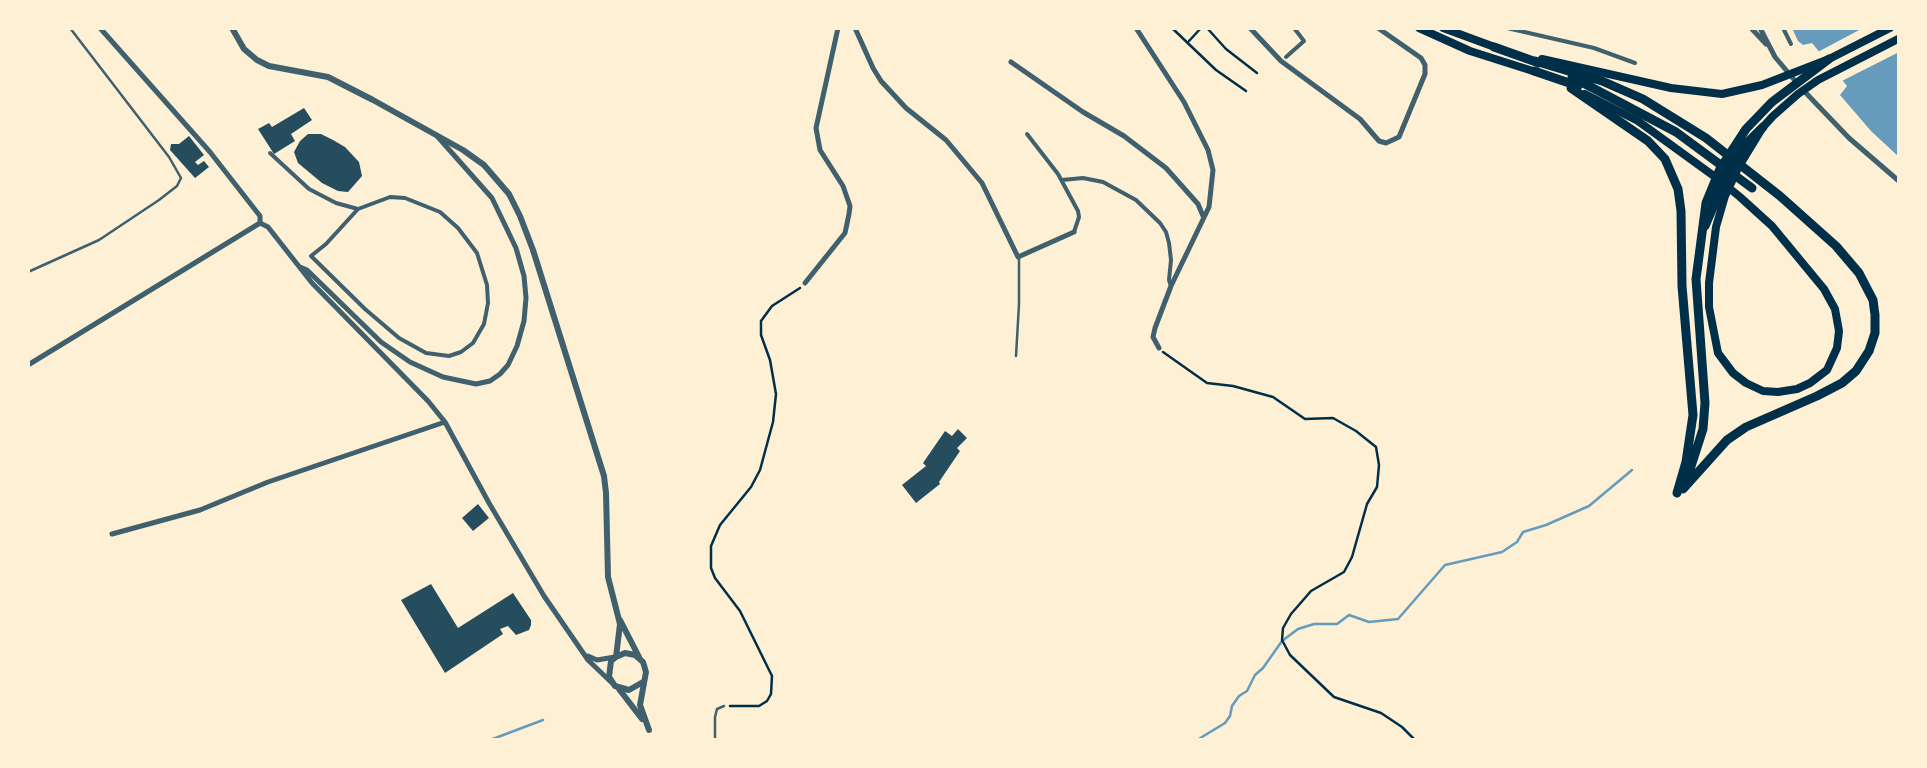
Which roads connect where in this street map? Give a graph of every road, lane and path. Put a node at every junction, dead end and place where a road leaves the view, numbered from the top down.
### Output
1 (70, 28) edge
2 (100, 28) edge
3 (232, 28) edge
4 (838, 28) edge
5 (855, 28) edge
6 (1136, 28) edge
7 (1172, 28) edge
8 (1204, 28) edge
9 (1250, 28) edge
10 (1294, 28) edge
11 (1378, 28) edge
12 (1419, 28) edge
13 (1443, 28) edge
14 (1507, 28) edge
15 (1751, 28) edge
16 (1760, 28) edge
17 (1783, 28) edge
18 (1890, 28) edge
19 (1900, 38) edge
20 (1187, 43) junction
21 (1791, 44) dead end
22 (1768, 46) junction
23 (1494, 47) junction
24 (1286, 57) dead end
25 (1829, 59) junction
26 (1011, 62) dead end
27 (1636, 64) dead end
28 (1534, 66) junction
29 (1257, 73) dead end
30 (1571, 88) joint
31 (1246, 91) dead end
32 (1594, 91) junction
33 (1763, 127) joint
34 (435, 134) junction
35 (1026, 134) dead end
36 (270, 153) dead end
37 (1062, 180) junction
38 (1900, 182) edge
39 (1752, 188) dead end
40 (1718, 192) junction
41 (358, 209) junction
42 (1204, 219) junction
43 (260, 223) junction
44 (1074, 232) joint
45 (1018, 257) junction
46 (298, 266) junction
47 (28, 272) edge
48 (804, 283) dead end
49 (1171, 286) junction
50 (798, 289) dead end
51 (1158, 348) joint
52 (1016, 356) dead end
53 (28, 364) edge
54 (445, 422) junction
55 (1681, 492) junction
56 (112, 534) dead end
57 (620, 618) junction
58 (582, 651) junction
59 (615, 657) junction
60 (640, 658) junction
61 (611, 682) junction
62 (642, 682) junction
63 (619, 689) junction
64 (724, 706) joint
65 (649, 730) junction
66 (655, 738) dead end
67 (715, 740) edge
68 (1415, 740) edge

1 - 47 lane
2 - 43 street
3 - 34 street
4 - 48 street
5 - 45 street
6 - 42 street
7 - 20 path
8 - 20 path
8 - 29 path
9 - 11 street
10 - 24 street
12 - 28 main road
13 - 23 main road
14 - 27 street
15 - 22 street
16 - 22 street
17 - 21 street
18 - 25 main road
19 - 33 main road
20 - 31 path
22 - 38 street
23 - 25 main road
23 - 28 highway
25 - 40 highway
26 - 42 street
28 - 30 main road
28 - 32 highway
30 - 32 highway
32 - 39 highway
32 - 40 main road
32 - 55 highway
32 - 55 highway
33 - 40 highway
34 - 46 street
34 - 57 street
35 - 37 street
36 - 41 street
37 - 44 street
37 - 49 street
40 - 55 highway
41 - 41 street
42 - 49 street
43 - 46 street
43 - 53 street
44 - 45 street
45 - 52 lane
46 - 54 street
49 - 51 street
50 - 64 path
51 - 68 path
54 - 56 street
54 - 58 street
57 - 59 street
57 - 60 street
58 - 59 street
58 - 61 street
59 - 60 street
59 - 61 street
60 - 62 street
61 - 63 street
62 - 63 street
62 - 65 street
63 - 65 street
64 - 67 lane
65 - 66 street

